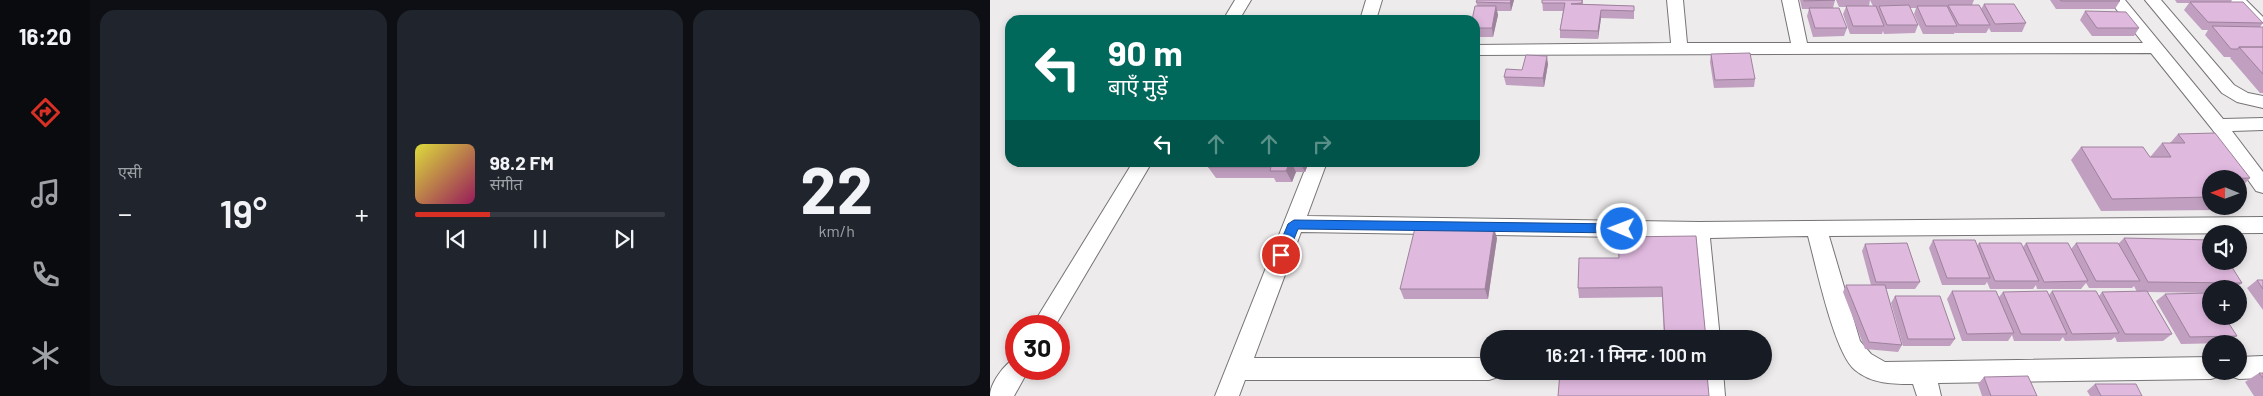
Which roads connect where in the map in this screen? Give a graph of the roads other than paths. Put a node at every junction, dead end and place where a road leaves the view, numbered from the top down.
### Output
1 (1243, 0) edge
2 (1374, 0) edge
3 (1675, 0) edge
4 (1790, 0) edge
5 (2117, 0) edge
6 (2153, 0) edge
7 (2237, 0) edge
8 (1234, 15) edge
9 (1370, 15) edge
10 (2263, 26) edge
11 (1679, 47) junction
12 (2155, 48) junction
13 (1480, 50) edge
14 (1800, 50) junction
15 (2263, 102) edge
16 (2263, 124) edge
17 (2218, 125) junction
18 (1141, 167) edge
19 (1316, 167) edge
20 (2263, 186) edge
21 (1294, 224) junction
22 (2263, 225) edge
23 (1816, 228) junction
24 (1699, 230) junction
25 (1050, 315) edge
26 (1707, 330) edge
27 (2263, 367) edge
28 (2202, 368) edge
29 (2247, 368) edge
30 (1238, 369) junction
31 (1480, 369) edge
32 (1922, 372) junction
33 (1010, 380) edge
34 (1712, 380) edge
35 (1000, 396) edge
36 (1227, 396) edge
37 (1713, 396) edge
38 (1929, 396) edge

1 - 8 street
2 - 9 street
3 - 11 street
4 - 14 street
5 - 12 street
6 - 15 street
7 - 10 street
11 - 13 street
11 - 14 street
12 - 14 street
12 - 17 street
16 - 17 street
17 - 20 street
18 - 25 street
19 - 21 street
21 - 24 street
21 - 30 street
22 - 23 street
23 - 24 street
23 - 32 street
24 - 26 street
27 - 29 street
28 - 32 street
30 - 31 street
30 - 36 street
32 - 38 street
33 - 35 street
34 - 37 street

